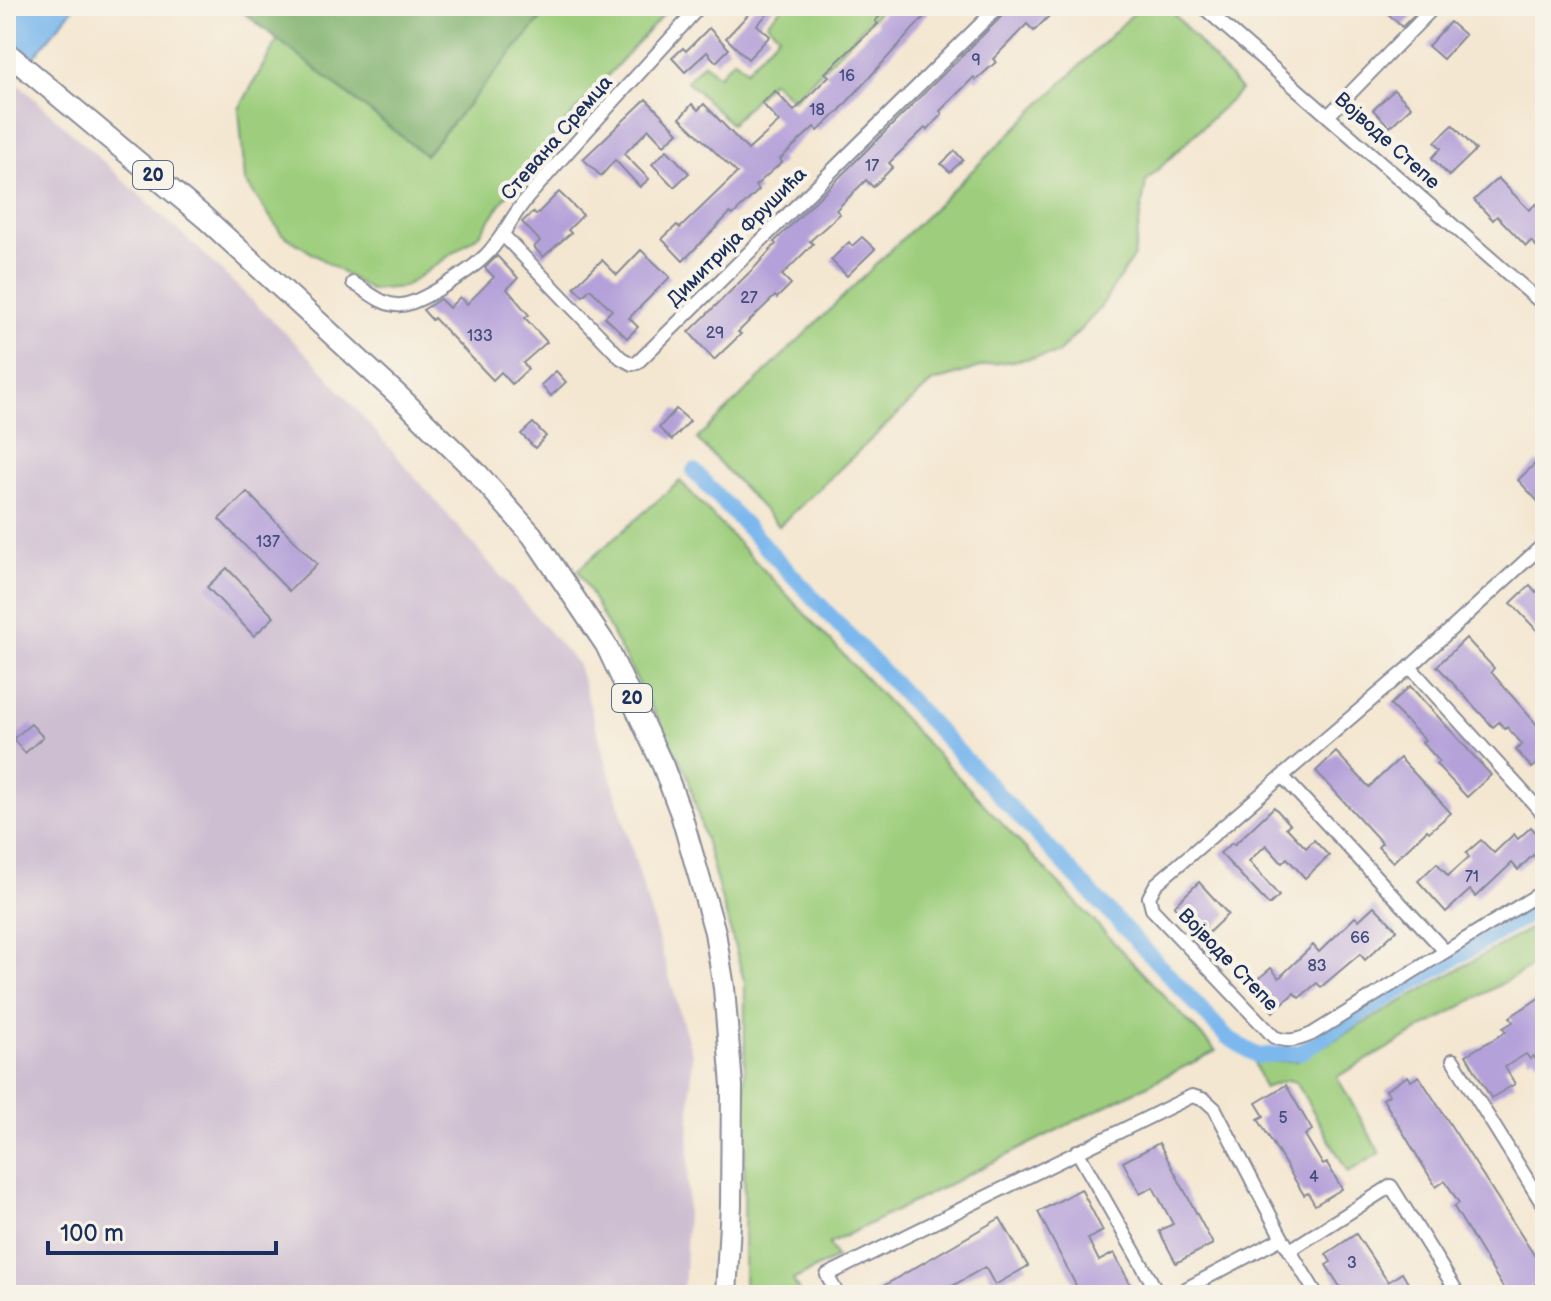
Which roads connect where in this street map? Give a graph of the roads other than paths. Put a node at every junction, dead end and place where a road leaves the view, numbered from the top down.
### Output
1 (700, 6) edge
2 (999, 6) edge
3 (1202, 6) edge
4 (1428, 8) edge
5 (6, 52) edge
6 (1329, 115) junction
7 (503, 235) junction
8 (353, 283) dead end
9 (1545, 306) edge
10 (1544, 547) edge
11 (1410, 667) junction
12 (1284, 778) junction
13 (1545, 816) edge
14 (1545, 890) edge
15 (1444, 950) junction
16 (1453, 1060) dead end
17 (1077, 1151) junction
18 (1545, 1208) edge
19 (1282, 1238) junction
20 (1290, 1250) junction
21 (726, 1295) edge
22 (838, 1295) edge
23 (1159, 1295) edge
24 (1174, 1295) edge
25 (1317, 1295) edge
26 (1459, 1295) edge

1 - 7 street, Стевана Сремца
2 - 7 street, Димитрија Фрушића
3 - 6 street, Војводе Степе
4 - 6 street
5 - 21 main road, 20
6 - 9 street, Војводе Степе
7 - 8 street, Стевана Сремца
10 - 11 street, Војводе Степе
11 - 12 street, Војводе Степе
11 - 13 street
12 - 15 street
12 - 15 street, Војводе Степе
14 - 15 street, Војводе Степе
16 - 18 street
17 - 19 street
17 - 22 street
17 - 23 street
19 - 20 street
19 - 24 street
20 - 25 street
20 - 26 street

